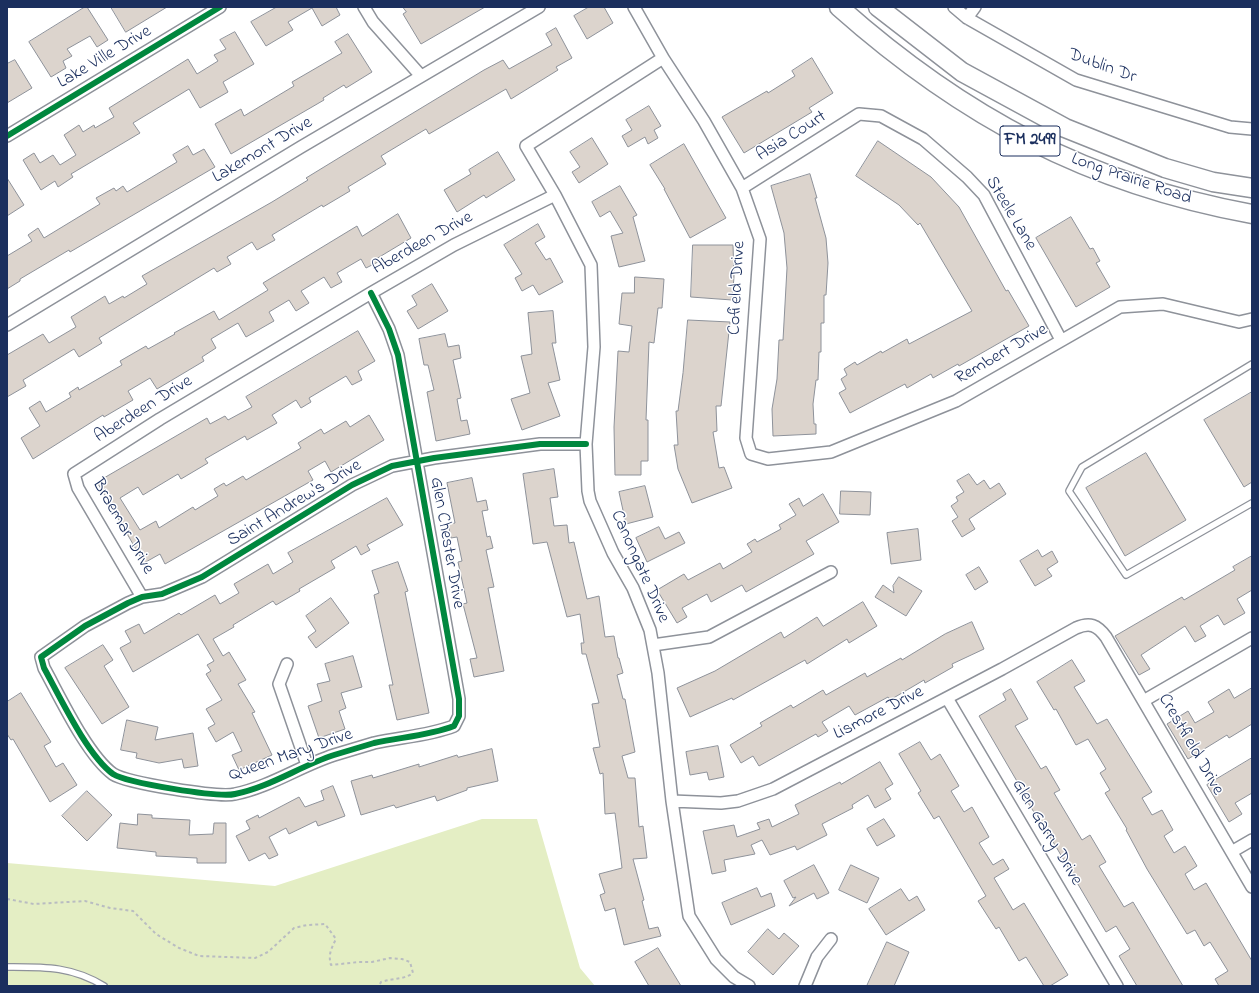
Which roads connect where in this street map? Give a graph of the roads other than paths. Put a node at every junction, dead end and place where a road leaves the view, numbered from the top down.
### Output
1 (220, 7) edge
2 (364, 7) edge
3 (539, 7) edge
4 (634, 7) edge
5 (839, 7) edge
6 (878, 7) edge
7 (954, 7) edge
8 (975, 7) edge
9 (967, 18) junction
10 (663, 58) junction
11 (421, 76) junction
12 (859, 114) joint
13 (1252, 128) edge
14 (7, 136) edge
15 (742, 188) junction
16 (1252, 188) edge
17 (555, 195) junction
18 (1252, 214) edge
19 (371, 293) junction
20 (1252, 319) edge
21 (7, 325) edge
22 (1061, 340) junction
23 (1252, 364) edge
24 (586, 444) junction
25 (768, 459) joint
26 (416, 461) junction
27 (74, 474) joint
28 (1252, 503) edge
29 (832, 572) dead end
30 (142, 597) junction
31 (1093, 624) joint
32 (1252, 638) edge
33 (653, 645) junction
34 (42, 657) joint
35 (287, 664) dead end
36 (947, 698) junction
37 (1145, 700) junction
38 (425, 734) joint
39 (307, 765) junction
40 (672, 801) junction
41 (1252, 840) edge
42 (1233, 851) junction
43 (1252, 887) edge
44 (832, 939) dead end
45 (7, 967) edge
46 (104, 986) edge
47 (749, 986) edge
48 (805, 986) edge
49 (1117, 986) edge

1 - 14 street, Lake Ville Drive
2 - 11 street
3 - 11 street, Lakemont Drive
4 - 10 street
5 - 18 main road, Long Prairie Road / FM 2499
6 - 16 main road, Long Prairie Road / FM 2499
7 - 9 street, Dublin Dr
8 - 9 street
9 - 13 street, Dublin Dr
10 - 15 street, Cofield Drive
10 - 17 street
11 - 21 street, Lakemont Drive
12 - 15 street, Asia Court
12 - 22 street, Steele Lane
15 - 25 street, Cofield Drive
17 - 19 street, Aberdeen Drive
17 - 24 street, Canongate Drive
19 - 26 street, Glen Chester Drive
19 - 27 street, Aberdeen Drive
20 - 22 street, Rembert Drive
22 - 25 street, Rembert Drive
23 - 28 lane
24 - 26 street, Saint Andrew's Drive
24 - 33 street, Canongate Drive
26 - 30 street, Saint Andrew's Drive
26 - 38 street, Glen Chester Drive
27 - 30 street, Braemar Drive
29 - 33 street
30 - 34 street, Saint Andrew's Drive
31 - 36 street, Lismore Drive
31 - 37 street, Crestfield Drive
32 - 37 street
33 - 40 street, Canongate Drive
34 - 39 street, Queen Mary Drive
35 - 39 street
36 - 40 street, Lismore Drive
36 - 49 street, Glen Garry Drive
37 - 42 street, Crestfield Drive
38 - 39 street, Queen Mary Drive
40 - 47 street, Canongate Drive
41 - 42 street
42 - 43 street, Crestfield Drive
44 - 48 street
45 - 46 lane

